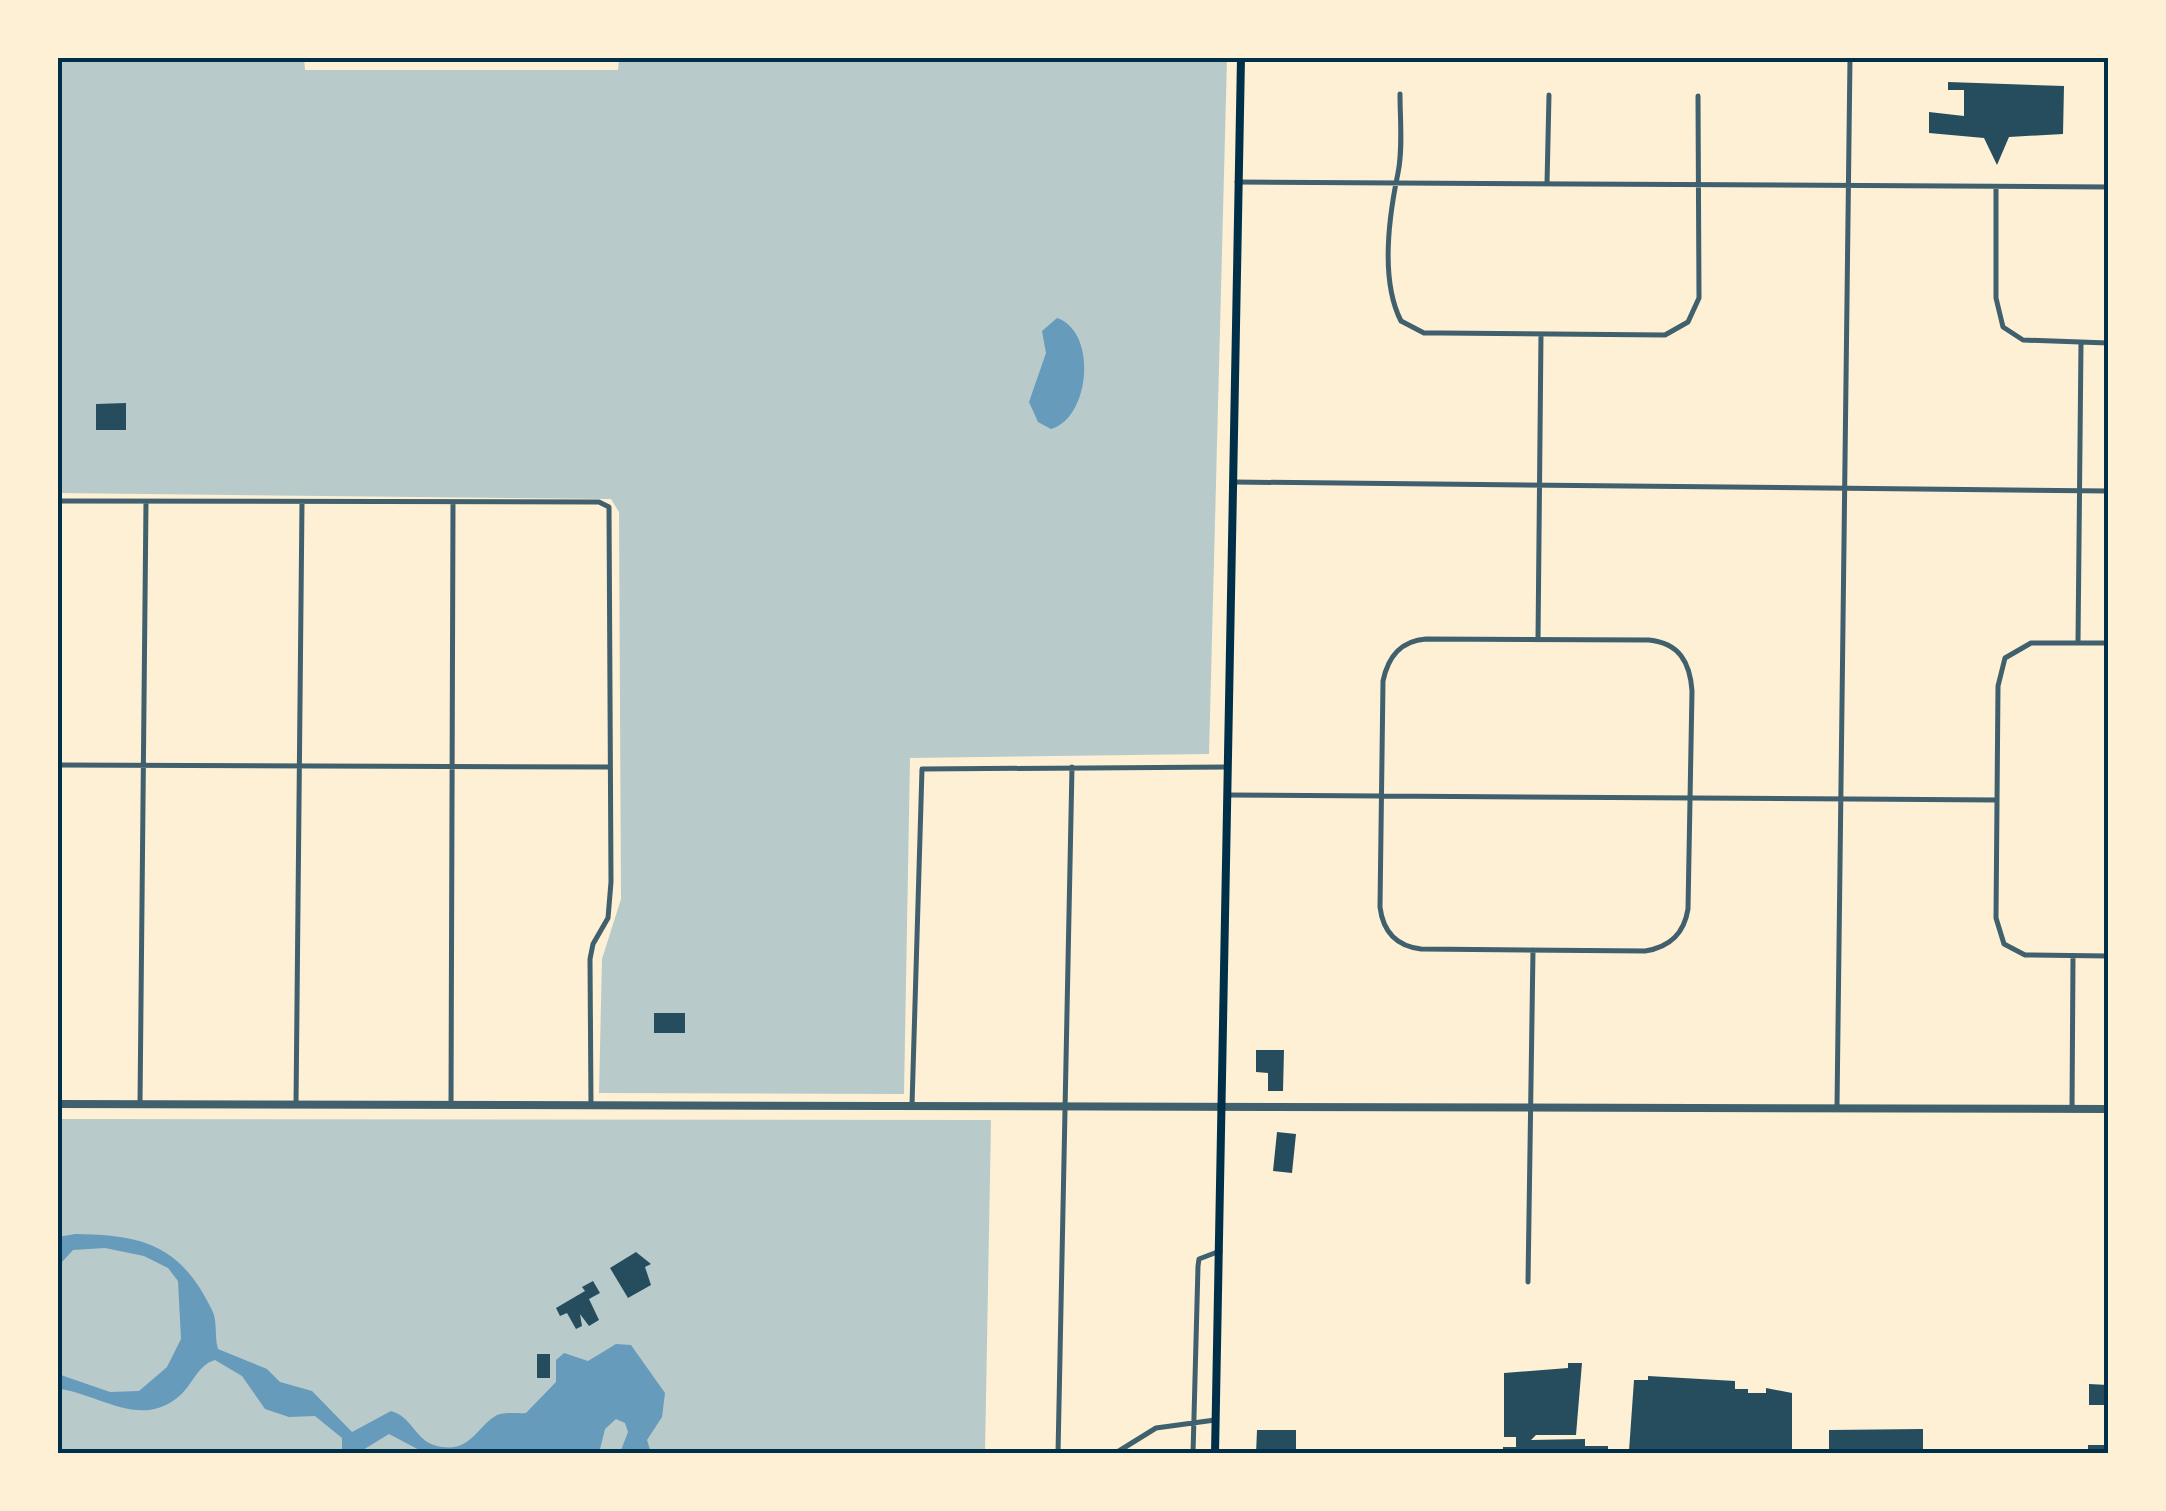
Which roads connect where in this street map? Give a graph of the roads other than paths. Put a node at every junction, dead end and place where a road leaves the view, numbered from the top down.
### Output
1 (1241, 58) edge
2 (1850, 58) edge
3 (1400, 94) dead end
4 (1550, 95) dead end
5 (1698, 96) dead end
6 (1237, 182) junction
7 (1395, 182) junction
8 (1548, 184) junction
9 (1698, 185) junction
10 (1849, 186) junction
11 (1996, 186) junction
12 (2108, 188) edge
13 (1541, 334) junction
14 (2080, 343) junction
15 (2108, 343) edge
16 (1231, 482) junction
17 (1540, 484) junction
18 (1845, 487) junction
19 (2079, 490) junction
20 (2108, 490) edge
21 (58, 501) edge
22 (146, 502) junction
23 (302, 502) junction
24 (453, 502) junction
25 (1538, 640) junction
26 (2078, 642) junction
27 (2108, 643) edge
28 (58, 765) edge
29 (144, 766) junction
30 (300, 766) junction
31 (452, 766) junction
32 (611, 767) junction
33 (1072, 767) junction
34 (1228, 767) junction
35 (1382, 794) junction
36 (1689, 795) junction
37 (1228, 796) junction
38 (1840, 797) junction
39 (1997, 800) junction
40 (1533, 950) junction
41 (2073, 956) junction
42 (2108, 956) edge
43 (58, 1104) edge
44 (140, 1104) junction
45 (912, 1104) junction
46 (296, 1105) junction
47 (1067, 1105) junction
48 (451, 1106) junction
49 (1530, 1106) junction
50 (1224, 1107) junction
51 (1836, 1107) junction
52 (591, 1108) junction
53 (2072, 1109) junction
54 (2108, 1109) edge
55 (1220, 1250) junction
56 (1528, 1282) dead end
57 (1215, 1420) junction
58 (1193, 1421) junction
59 (1058, 1454) edge
60 (1114, 1454) edge
61 (1193, 1454) edge
62 (1215, 1454) edge

1 - 6 main road
2 - 10 street
3 - 7 street
4 - 8 street
5 - 9 street
6 - 7 street
6 - 16 main road
7 - 8 street
7 - 13 street
8 - 9 street
9 - 10 street
9 - 13 street
10 - 11 street
10 - 18 street
11 - 12 street
11 - 14 street
13 - 17 street
14 - 15 street
14 - 19 street
16 - 17 street
16 - 34 main road
17 - 18 street
17 - 25 street
18 - 19 street
18 - 38 street
19 - 20 street
19 - 26 street
21 - 22 street
22 - 23 street
22 - 29 street
23 - 24 street
23 - 30 street
24 - 31 street
24 - 32 street
25 - 35 street
25 - 36 street
26 - 27 street
26 - 39 street
28 - 29 street
29 - 30 street
29 - 44 street
30 - 31 street
30 - 46 street
31 - 32 street
31 - 48 street
32 - 52 street
33 - 34 street
33 - 45 street
33 - 47 street
34 - 37 main road
35 - 36 street
35 - 37 street
35 - 40 street
36 - 38 street
36 - 40 street
37 - 50 main road
38 - 39 street
38 - 51 street
39 - 41 street
40 - 49 street
41 - 42 street
41 - 53 street
43 - 44 street
44 - 46 street
45 - 47 street
45 - 52 street
46 - 48 street
47 - 50 street
47 - 59 street
48 - 52 street
49 - 50 street
49 - 51 street
49 - 56 street
50 - 55 main road
51 - 53 street
53 - 54 street
55 - 57 main road
55 - 58 street
57 - 58 street
57 - 62 main road
58 - 60 street
58 - 61 street

